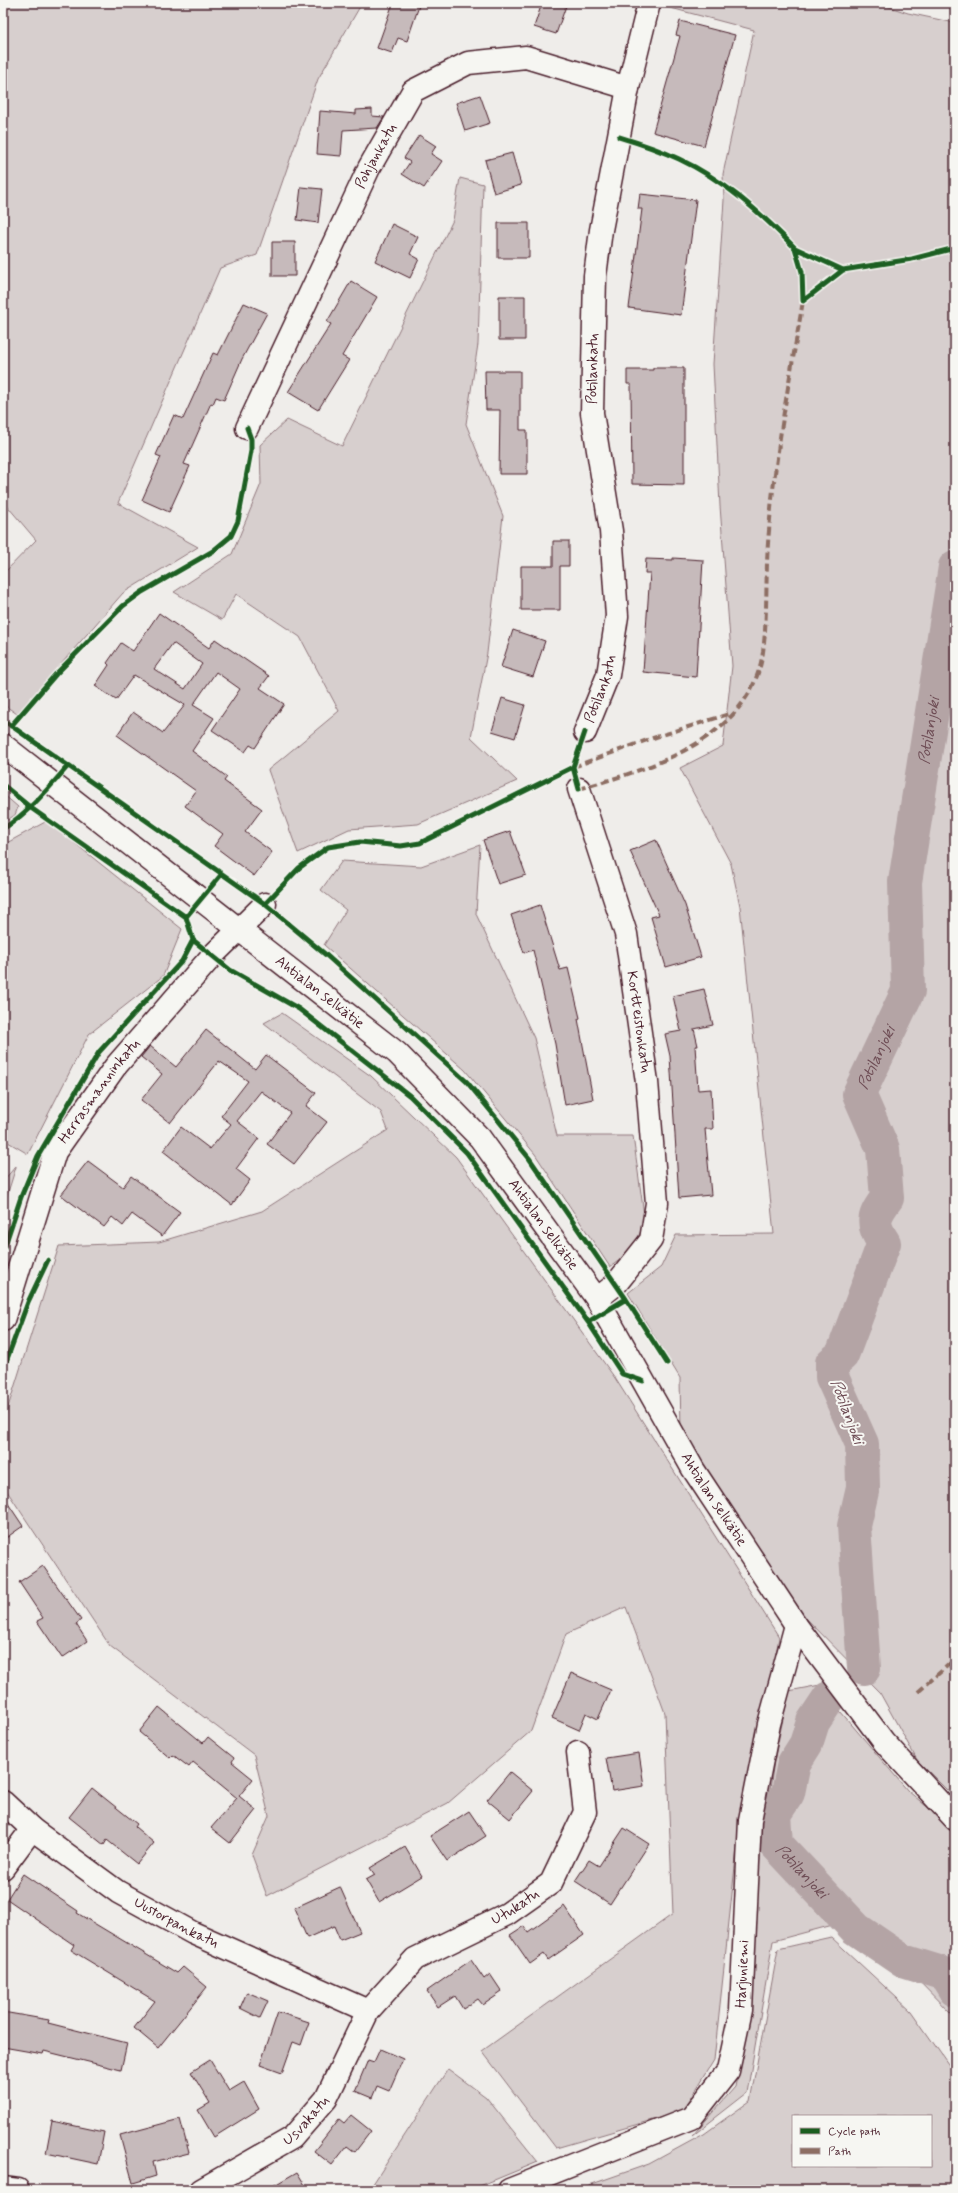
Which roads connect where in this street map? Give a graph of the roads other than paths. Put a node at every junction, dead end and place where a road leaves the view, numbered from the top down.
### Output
1 (649, 3) edge
2 (628, 88) junction
3 (247, 428) dead end
4 (585, 732) dead end
5 (3, 745) edge
6 (579, 789) dead end
7 (265, 904) dead end
8 (239, 929) junction
9 (7, 1292) edge
10 (597, 1299) junction
11 (3, 1320) edge
12 (796, 1625) junction
13 (578, 1752) dead end
14 (3, 1802) edge
15 (955, 1819) edge
16 (32, 1829) junction
17 (3, 1868) edge
18 (368, 2011) junction
19 (3, 2188) edge
20 (18, 2190) edge
21 (201, 2190) edge
22 (508, 2190) edge

1 - 2 street, Potilankatu
2 - 3 street, Pohjankatu
2 - 4 street, Potilankatu
5 - 8 street, Ahtialan selkätie
6 - 10 street, Kortteistonkatu
7 - 8 street, Herrasmanninkatu
8 - 9 street, Herrasmanninkatu
8 - 10 street, Ahtialan selkätie
9 - 11 street, Herrasmanninkatu
10 - 12 street, Ahtialan selkätie
12 - 15 street, Ahtialan selkätie
12 - 22 street, Harjuniemi
13 - 18 street, Utukatu
14 - 16 street, Uustorpankatu
16 - 17 street
16 - 18 street, Uustorpankatu
18 - 21 street, Usvakatu
19 - 20 street

